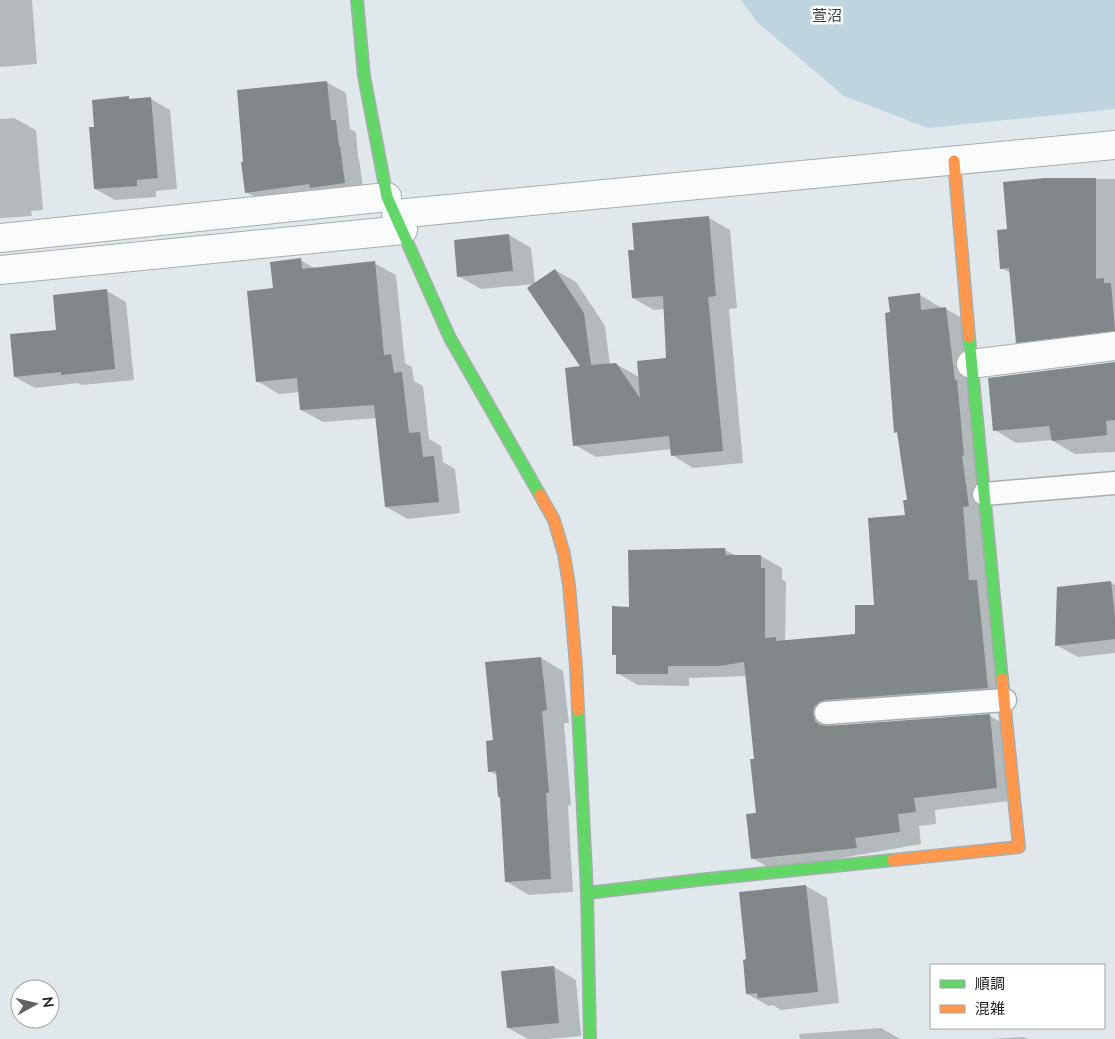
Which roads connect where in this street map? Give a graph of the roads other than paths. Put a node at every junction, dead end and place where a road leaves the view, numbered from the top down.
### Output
1 (357, 0) edge
2 (1115, 145) edge
3 (954, 161) junction
4 (276, 209) junction
5 (395, 214) junction
6 (0, 238) edge
7 (276, 242) junction
8 (0, 270) edge
9 (1115, 346) edge
10 (971, 364) junction
11 (1115, 483) edge
12 (984, 494) junction
13 (1005, 700) junction
14 (826, 713) dead end
15 (587, 893) junction
16 (590, 1039) edge

1 - 5 street
2 - 3 street
3 - 5 street
3 - 10 street
4 - 5 street
4 - 6 street
4 - 7 street
5 - 7 street
5 - 15 street
7 - 8 street
9 - 10 street
10 - 12 street
11 - 12 lane
12 - 13 street
13 - 14 lane
13 - 15 street
15 - 16 street

